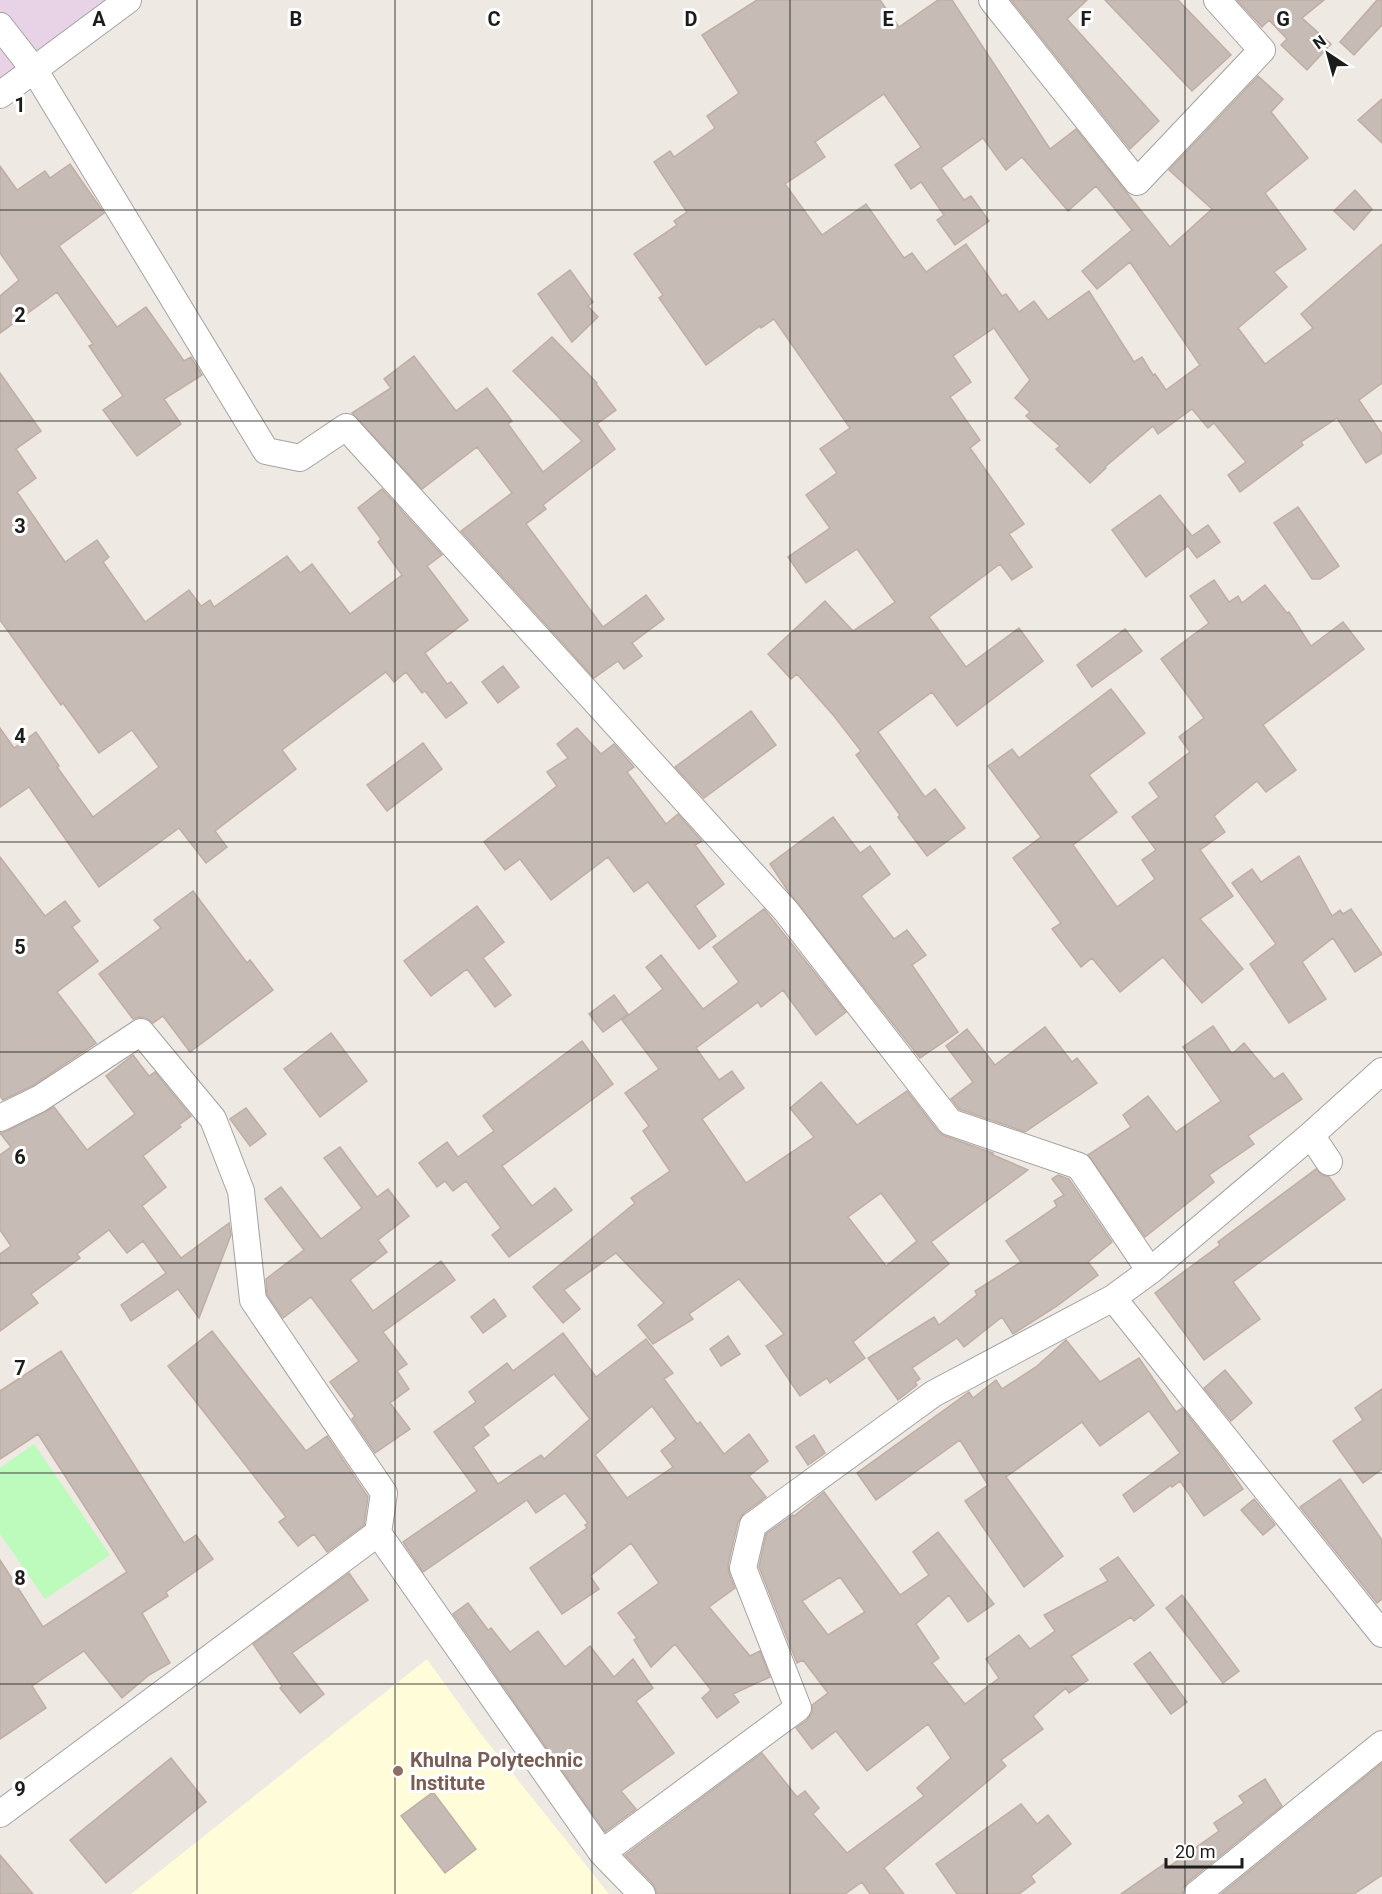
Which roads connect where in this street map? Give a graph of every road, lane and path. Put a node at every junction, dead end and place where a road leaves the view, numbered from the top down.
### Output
1 (128, 0) edge
2 (992, 0) edge
3 (1217, 0) edge
4 (0, 26) edge
5 (35, 71) junction
6 (0, 95) edge
7 (1382, 1071) edge
8 (0, 1118) edge
9 (1311, 1135) junction
10 (1329, 1162) dead end
11 (1150, 1271) junction
12 (1113, 1298) junction
13 (378, 1533) junction
14 (1382, 1634) edge
15 (1382, 1744) edge
16 (0, 1814) edge
17 (602, 1853) junction
18 (1209, 1891) edge
19 (642, 1894) edge

1 - 5 street
2 - 3 street
4 - 5 street
5 - 6 street
5 - 11 street
7 - 9 street
8 - 13 street
9 - 10 street
9 - 11 street
11 - 12 street
12 - 14 street
12 - 17 street
13 - 16 street
13 - 17 street
15 - 18 street
17 - 19 street

